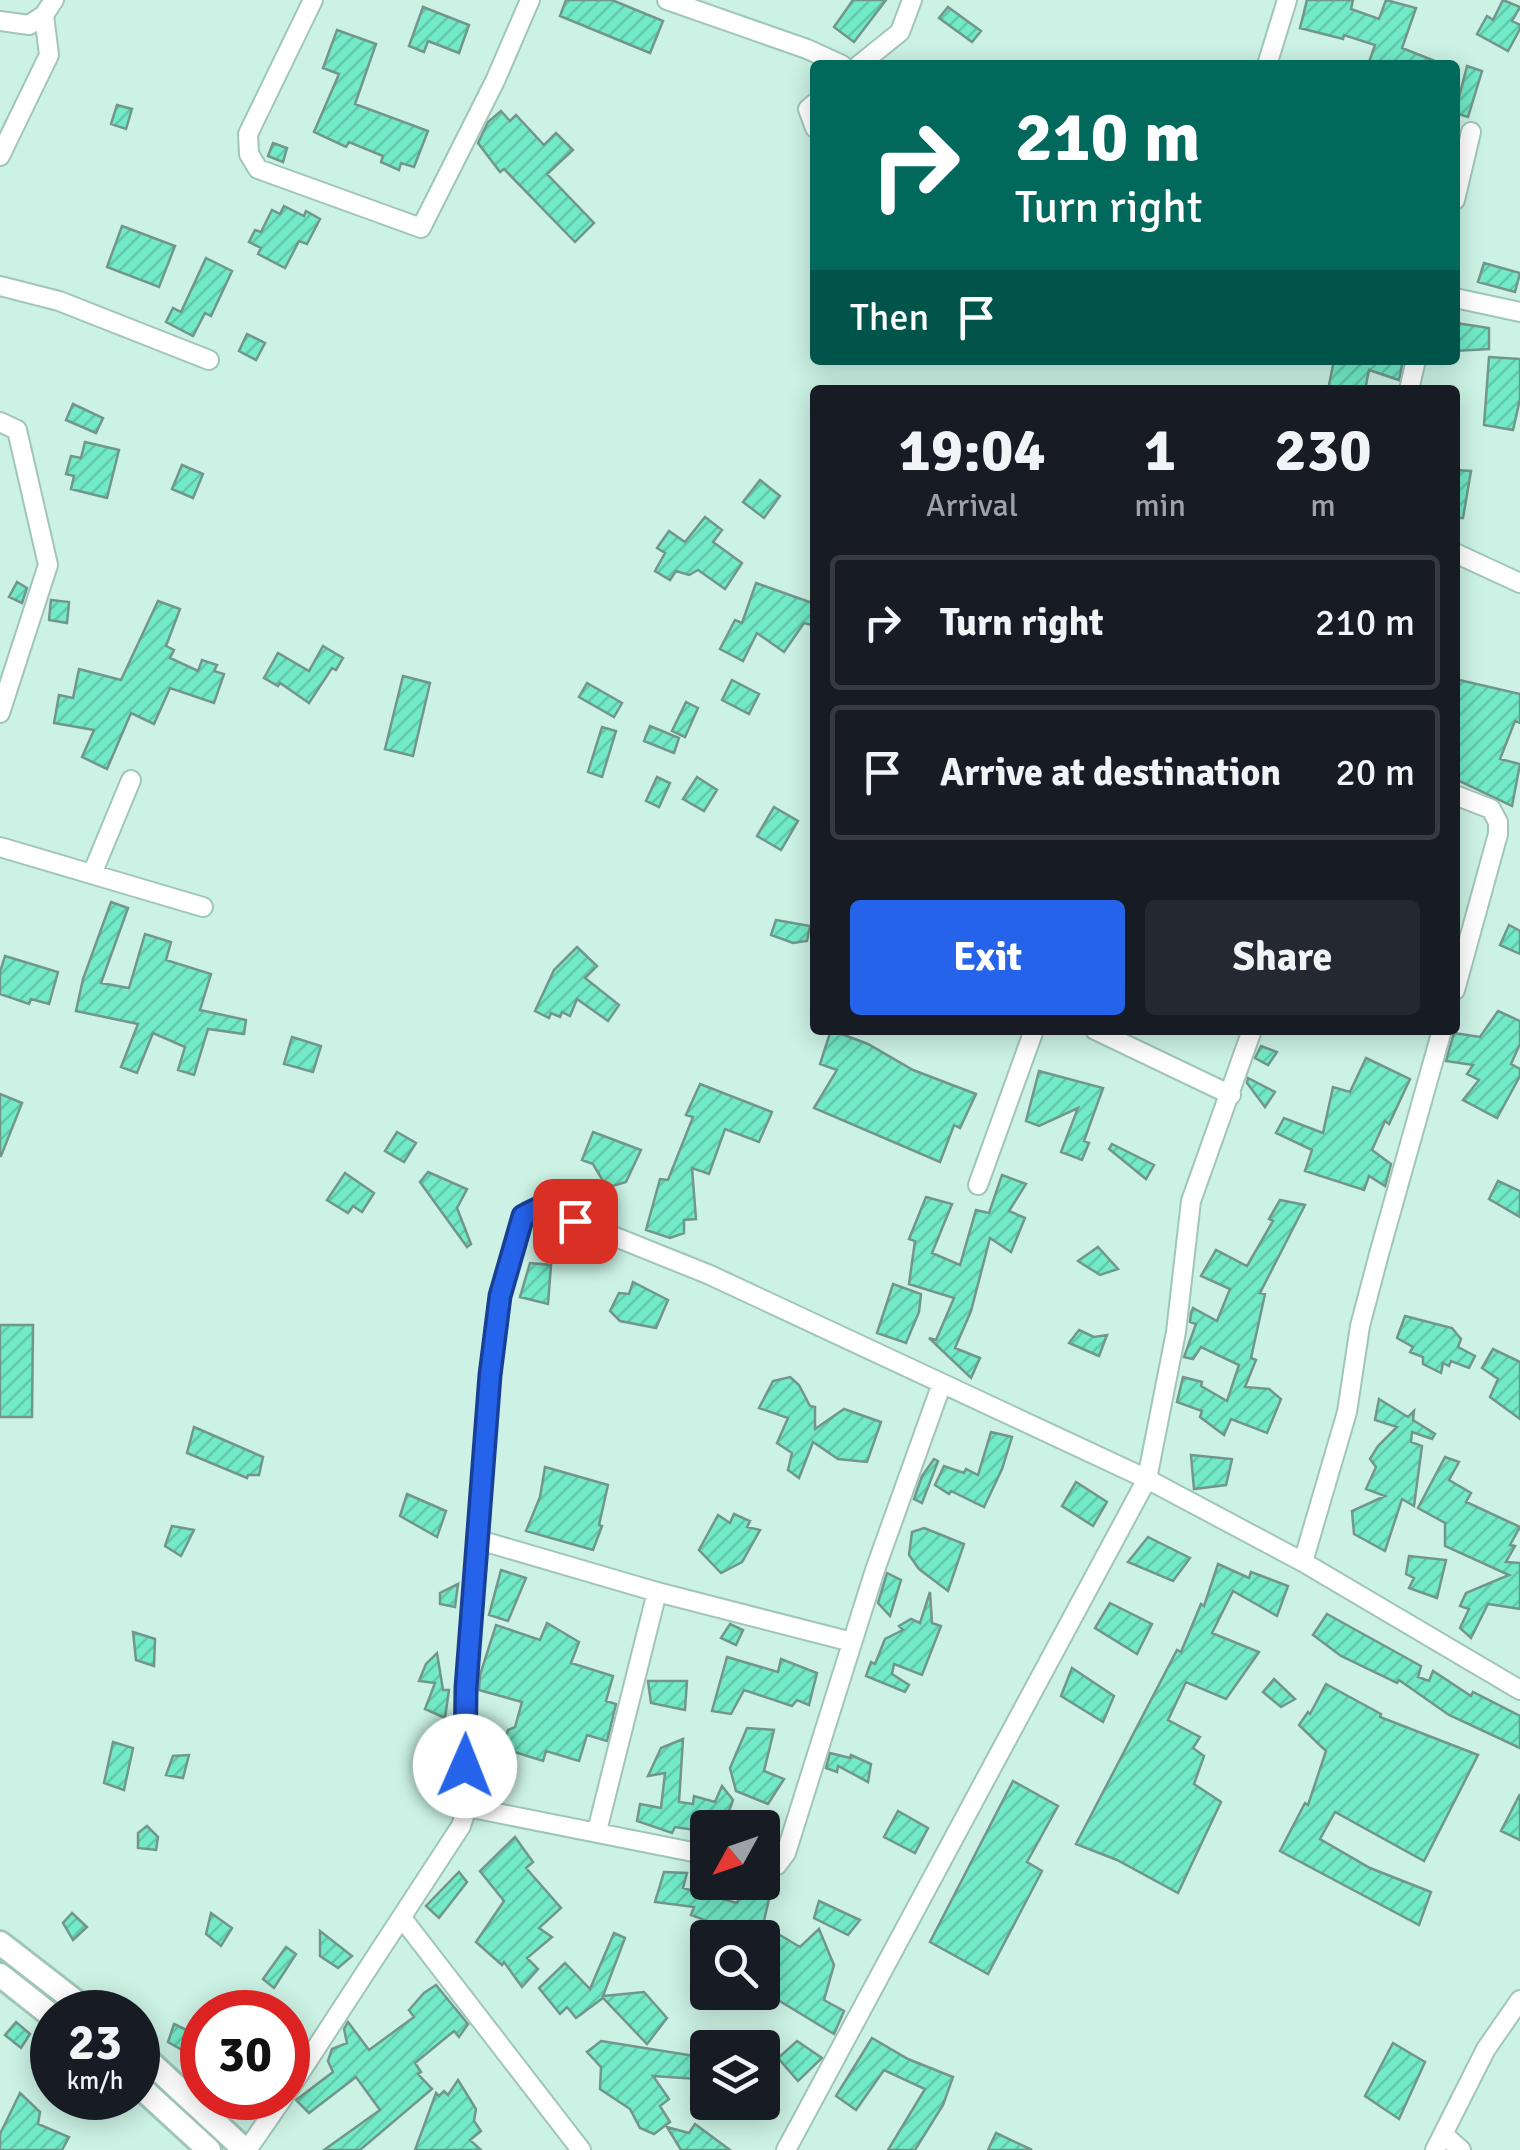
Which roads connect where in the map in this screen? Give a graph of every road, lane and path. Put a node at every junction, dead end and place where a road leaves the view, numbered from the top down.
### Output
1 (313, 0) edge
2 (530, 0) edge
3 (667, 0) edge
4 (912, 0) edge
5 (1287, 0) edge
6 (49, 7) edge
7 (0, 21) edge
8 (831, 60) edge
9 (865, 60) edge
10 (1269, 60) edge
11 (1472, 132) dead end
12 (0, 156) edge
13 (1460, 180) edge
14 (0, 286) edge
15 (1460, 299) edge
16 (1520, 312) edge
17 (208, 360) dead end
18 (0, 422) edge
19 (1460, 555) edge
20 (1520, 583) edge
21 (0, 713) edge
22 (132, 780) dead end
23 (1460, 798) edge
24 (0, 847) edge
25 (92, 874) junction
26 (203, 907) dead end
27 (1460, 972) edge
28 (1032, 1035) edge
29 (1105, 1035) edge
30 (1250, 1035) edge
31 (1441, 1035) edge
32 (1231, 1095) junction
33 (978, 1185) dead end
34 (942, 1386) junction
35 (1147, 1479) junction
36 (479, 1540) junction
37 (1303, 1562) junction
38 (657, 1592) junction
39 (852, 1642) junction
40 (1520, 1690) edge
41 (467, 1806) junction
42 (596, 1831) junction
43 (690, 1850) edge
44 (780, 1861) edge
45 (402, 1918) junction
46 (0, 1943) edge
47 (0, 1975) edge
48 (60, 1990) edge
49 (30, 1999) edge
50 (1520, 2000) edge
51 (310, 2058) edge
52 (160, 2071) edge
53 (160, 2105) edge
54 (267, 2120) edge
55 (1439, 2142) edge
56 (208, 2150) edge
57 (246, 2150) edge
58 (582, 2150) edge
59 (786, 2150) edge
60 (1461, 2150) edge

1 - 2 street
3 - 8 street
4 - 9 street
5 - 10 street
6 - 7 street
6 - 12 street
11 - 13 street
14 - 17 street
15 - 16 street
18 - 21 street
19 - 20 street
22 - 25 street
23 - 27 street
24 - 25 street
25 - 26 street
28 - 33 street
29 - 32 street
30 - 32 street
31 - 37 street
32 - 35 street
34 - 35 street
34 - 36 street
34 - 39 street
35 - 37 street
35 - 59 street
36 - 38 street
36 - 41 street
37 - 40 street
38 - 39 street
38 - 42 street
39 - 44 street
41 - 42 street
41 - 45 street
42 - 43 street
45 - 51 street
45 - 58 street
46 - 48 street
47 - 49 street
50 - 55 street
52 - 57 street
53 - 56 street
54 - 57 street
55 - 60 street

